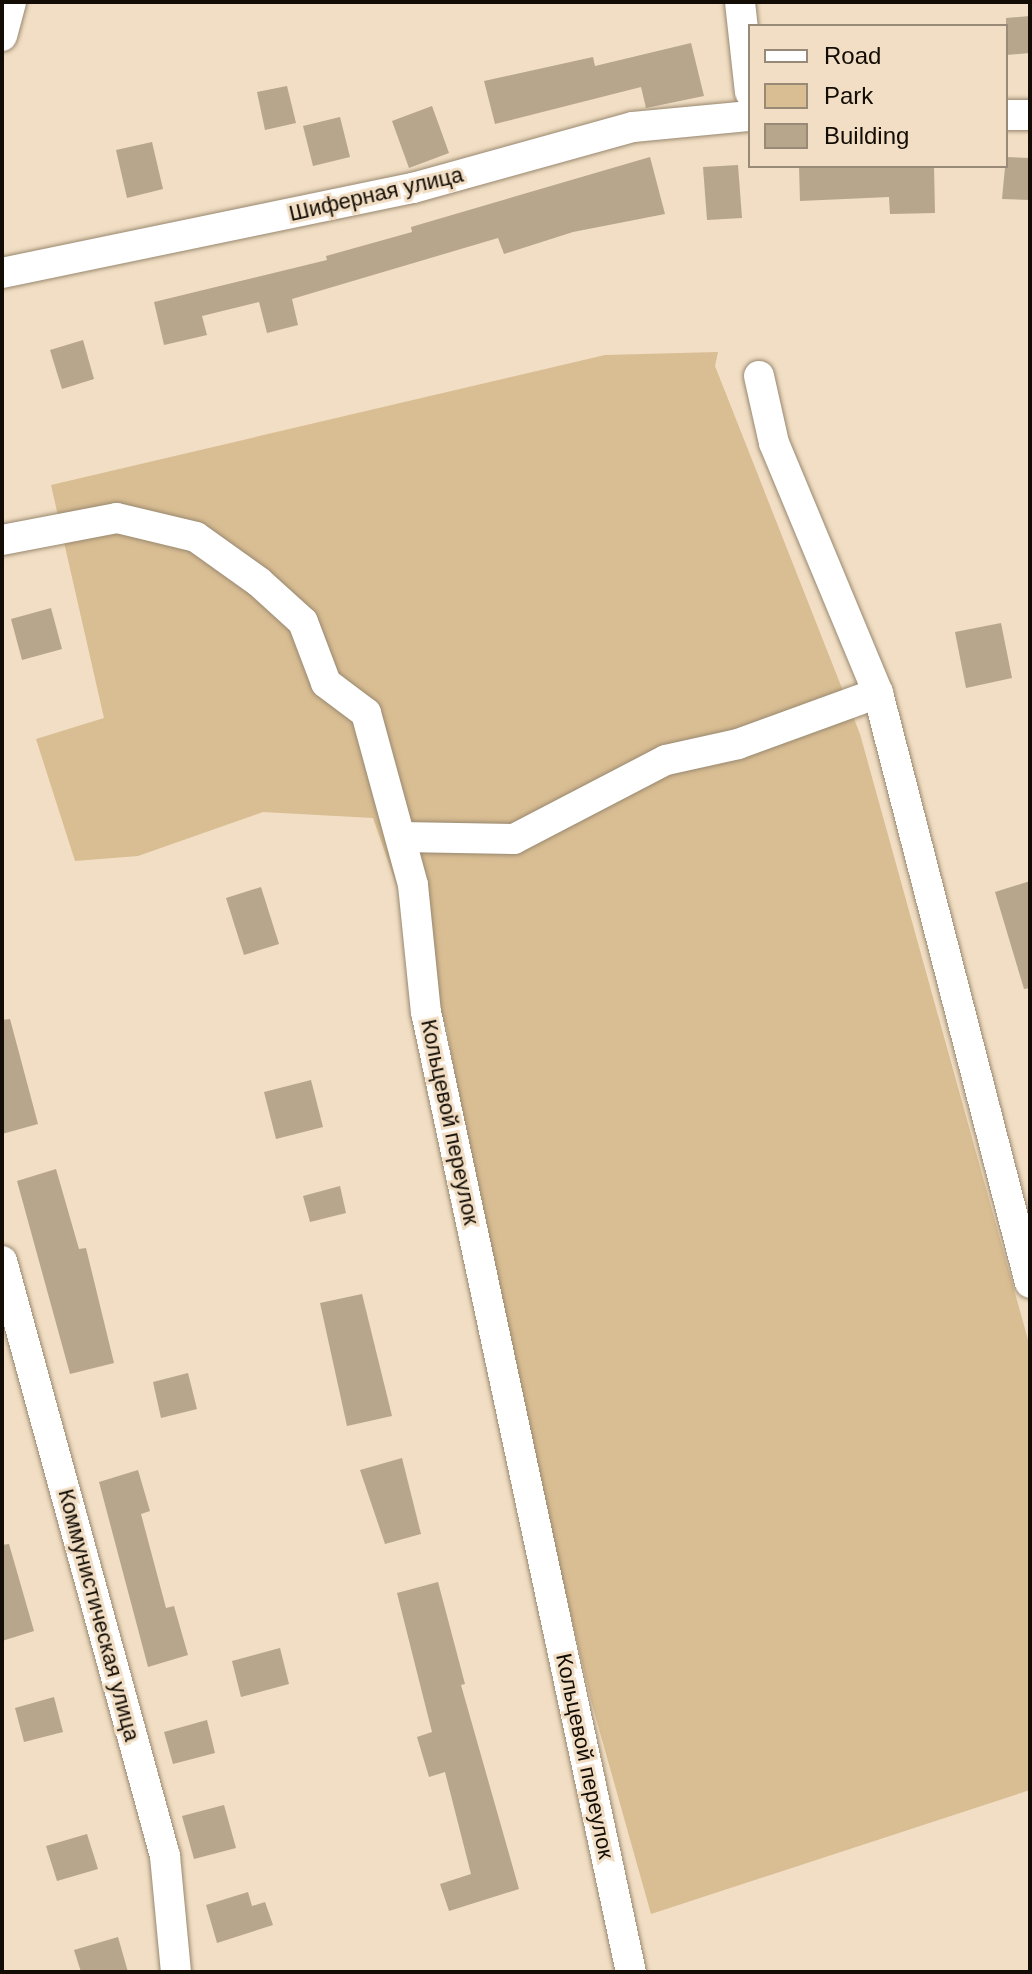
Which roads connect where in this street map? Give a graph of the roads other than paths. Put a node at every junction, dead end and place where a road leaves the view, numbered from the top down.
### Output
1 (11, 2) edge
2 (740, 2) edge
3 (2, 36) edge
4 (748, 74) edge
5 (1008, 115) edge
6 (1030, 115) edge
7 (748, 116) edge
8 (2, 273) edge
9 (759, 376) dead end
10 (2, 540) edge
11 (878, 693) junction
12 (401, 837) junction
13 (2, 1261) edge
14 (1030, 1283) edge
15 (176, 1972) edge
16 (631, 1972) edge

1 - 3 street
2 - 4 street
5 - 6 street
7 - 8 street, Шиферная улица
9 - 11 street
10 - 12 street, Кольцевой переулок
11 - 12 street
11 - 14 street
12 - 16 street, Кольцевой переулок
13 - 15 street, Коммунистическая улица

